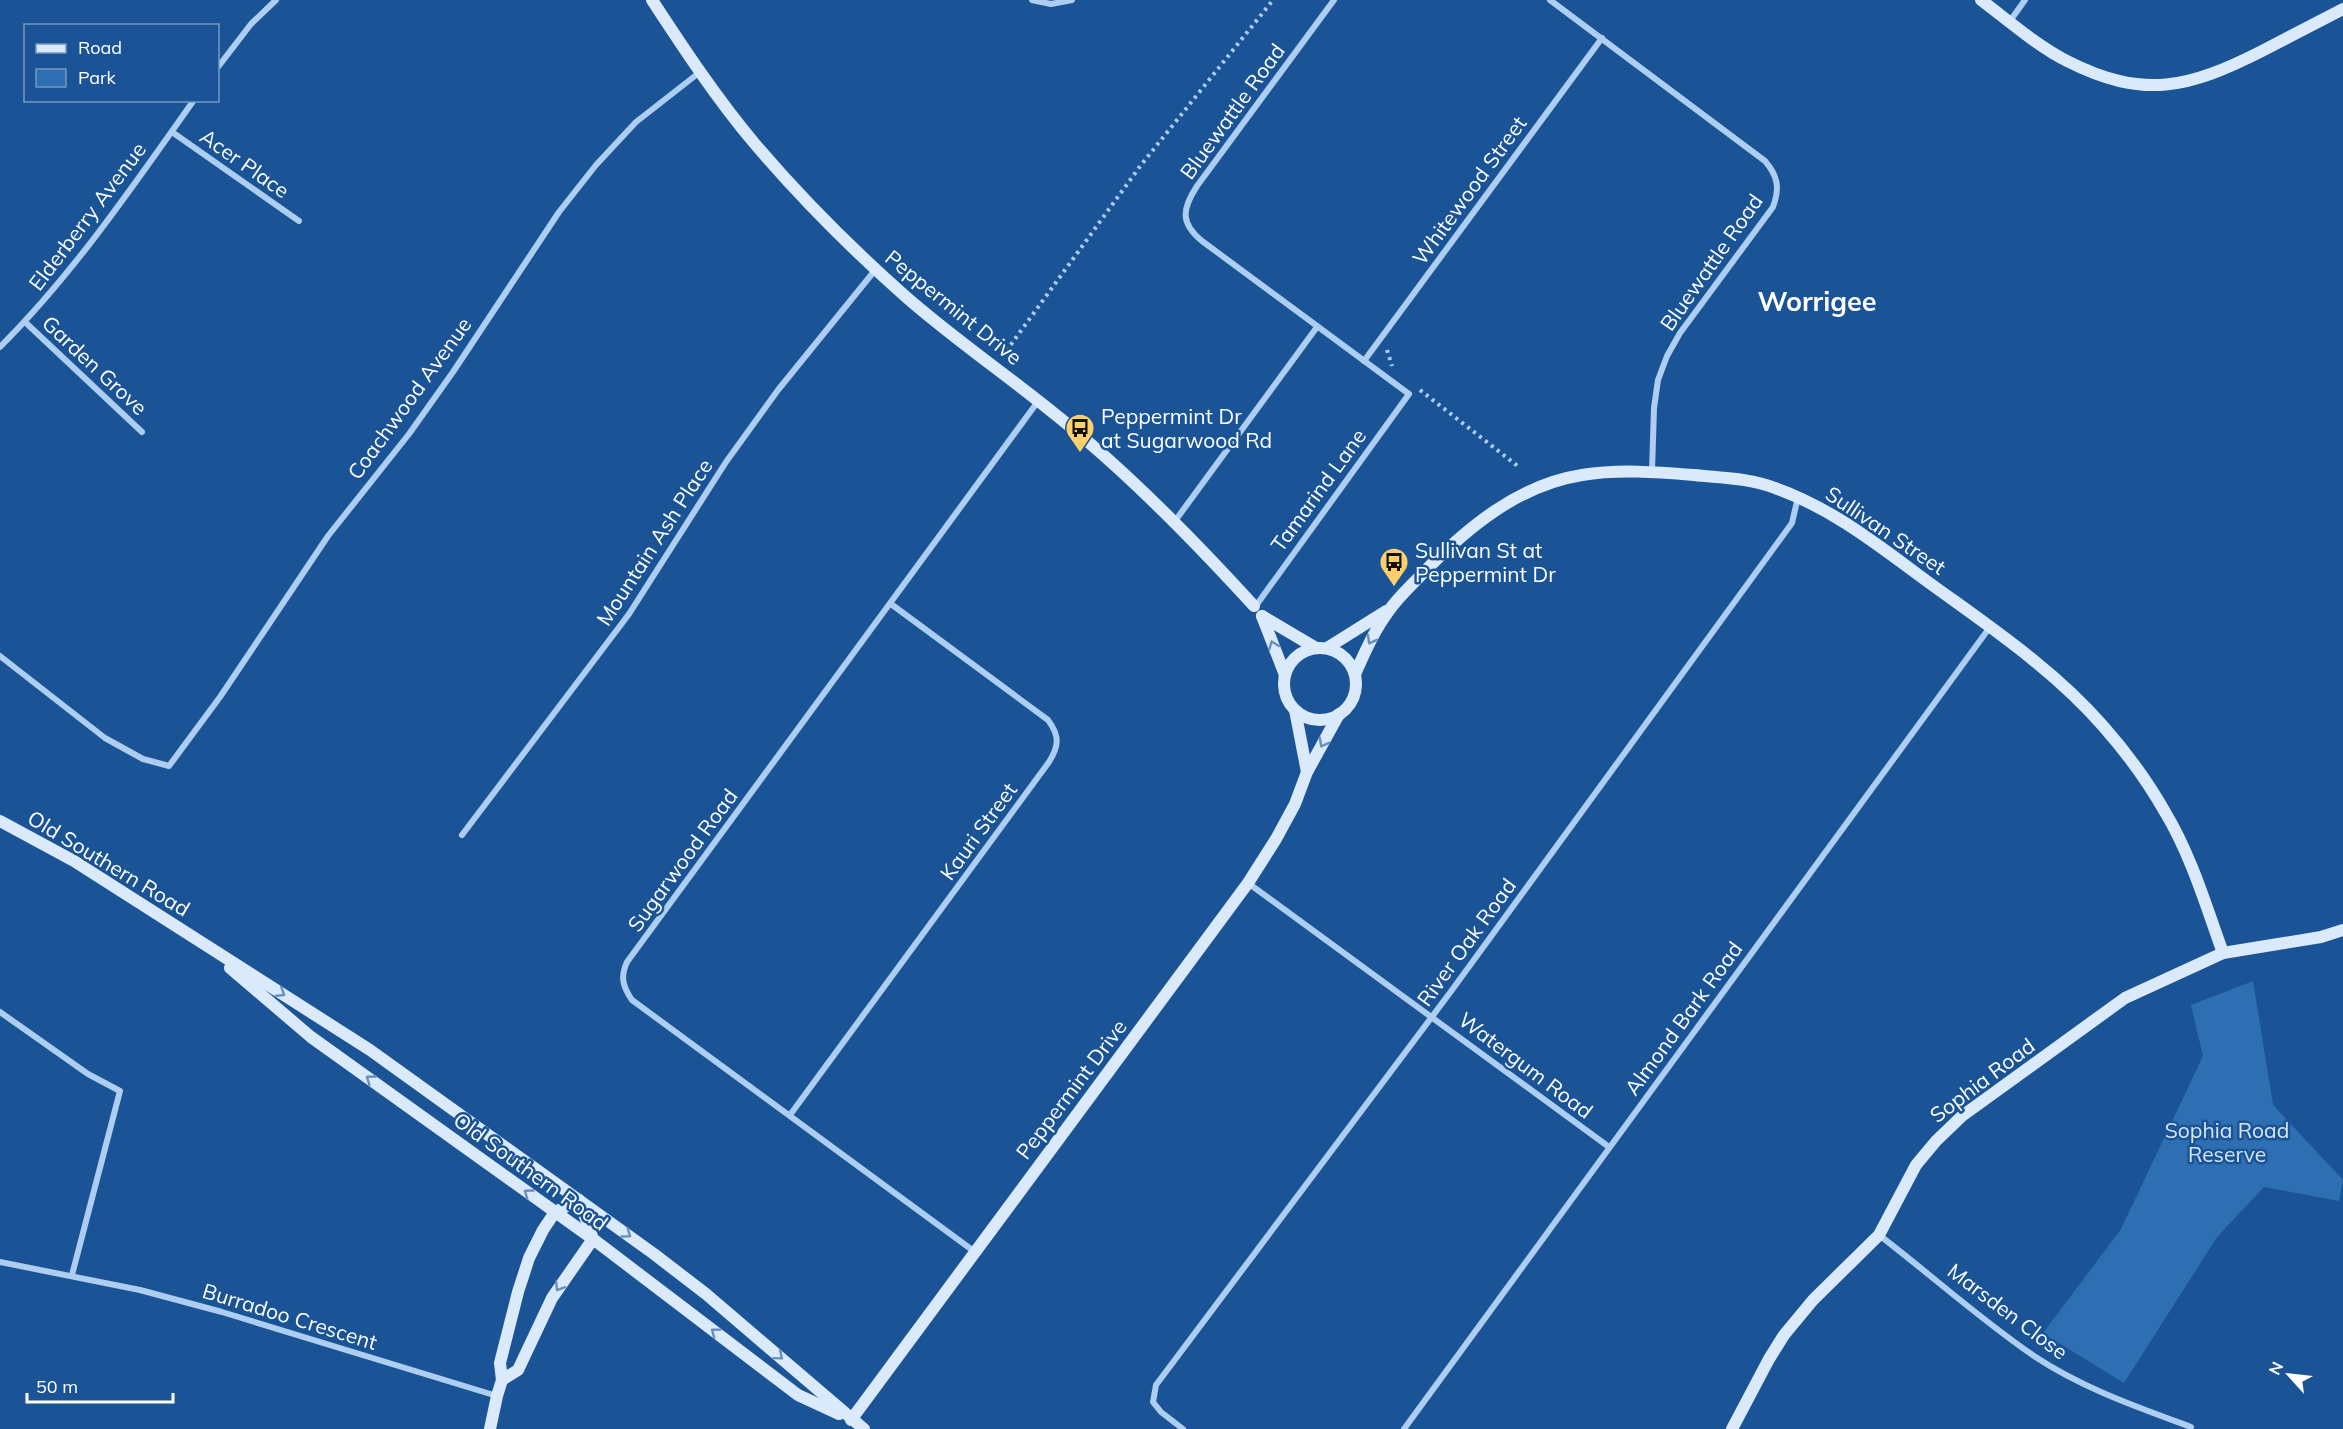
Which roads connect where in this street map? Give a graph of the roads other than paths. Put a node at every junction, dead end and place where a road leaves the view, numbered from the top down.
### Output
1 (276, 0) edge
2 (652, 0) edge
3 (1032, 0) edge
4 (1072, 0) edge
5 (1334, 0) edge
6 (1550, 0) edge
7 (1981, 0) edge
8 (2025, 0) edge
9 (2343, 9) edge
10 (2010, 21) junction
11 (1602, 38) junction
12 (219, 66) edge
13 (700, 72) junction
14 (193, 102) edge
15 (172, 132) junction
16 (298, 221) dead end
17 (876, 269) junction
18 (25, 322) junction
19 (1317, 327) junction
20 (0, 347) edge
21 (1364, 361) junction
22 (1408, 394) joint
23 (1039, 400) junction
24 (142, 432) dead end
25 (1652, 471) junction
26 (1799, 497) junction
27 (1175, 521) junction
28 (891, 604) junction
29 (1390, 609) junction
30 (1258, 611) junction
31 (1990, 627) junction
32 (1322, 648) junction
33 (0, 656) edge
34 (1355, 674) junction
35 (1285, 675) junction
36 (1295, 710) junction
37 (1339, 714) junction
38 (1306, 772) junction
39 (0, 821) edge
40 (462, 835) dead end
41 (1248, 883) junction
42 (2343, 930) edge
43 (196, 939) junction
44 (2223, 954) junction
45 (0, 1012) edge
46 (1432, 1016) junction
47 (790, 1115) junction
48 (1609, 1147) junction
49 (579, 1200) junction
50 (555, 1212) junction
51 (1879, 1235) junction
52 (592, 1239) junction
53 (975, 1252) junction
54 (0, 1262) edge
55 (72, 1275) junction
56 (502, 1380) junction
57 (497, 1396) junction
58 (851, 1420) junction
59 (2191, 1427) dead end
60 (490, 1429) edge
61 (864, 1429) edge
62 (1183, 1429) edge
63 (1404, 1429) edge
64 (1732, 1429) edge

1 - 12 street
2 - 13 street, Peppermint Drive
3 - 4 street
5 - 19 street, Bluewattle Road
6 - 11 street, Bluewattle Road
7 - 10 street
8 - 10 street
9 - 10 street
11 - 21 street, Whitewood Street
11 - 25 street, Bluewattle Road
13 - 17 street, Peppermint Drive
13 - 33 street, Coachwood Avenue
14 - 15 street, Elderberry Avenue
15 - 16 street, Acer Place
15 - 18 street, Elderberry Avenue
17 - 23 street, Peppermint Drive
17 - 40 street, Mountain Ash Place
18 - 20 street, Elderberry Avenue
18 - 24 street, Garden Grove
19 - 21 street, Bluewattle Road
19 - 27 street
21 - 22 street, Bluewattle Road
22 - 30 street, Tamarind Lane
23 - 27 street, Peppermint Drive
23 - 28 street, Sugarwood Road
25 - 26 street, Sullivan Street
25 - 29 street, Sullivan Street
26 - 31 street, Sullivan Street
26 - 46 street, River Oak Road
27 - 30 street, Peppermint Drive
28 - 47 street, Kauri Street
28 - 47 street, Sugarwood Road
29 - 32 street, Sullivan Street
29 -> 34 street, Sullivan Street
30 - 32 street, Peppermint Drive
35 -> 30 street, Peppermint Drive
31 - 44 street, Sullivan Street
31 - 48 street, Almond Bark Road
32 - 34 street
32 - 35 street
34 - 37 street
35 - 36 street
36 - 37 street
36 - 38 street, Peppermint Drive
37 -> 38 street, Peppermint Drive
38 - 41 street, Peppermint Drive
39 - 43 street, Old Southern Road
41 - 46 street, Watergum Road
41 - 53 street, Peppermint Drive
42 - 44 street, Sophia Road
43 -> 49 street, Old Southern Road
50 -> 43 street, Old Southern Road
44 - 51 street, Sophia Road
45 - 55 street
46 - 48 street, Watergum Road
46 - 62 street, River Oak Road
47 - 53 street, Sugarwood Road
48 - 63 street, Almond Bark Road
49 - 50 street
49 - 52 street
49 -> 58 street, Old Southern Road
50 - 52 street, Old Southern Road
50 - 56 street
51 - 59 street, Marsden Close
51 - 64 street, Sophia Road
52 -> 56 street
58 -> 52 street, Old Southern Road
53 - 58 street, Peppermint Drive
54 - 55 street, Burradoo Crescent
55 - 57 street, Burradoo Crescent
56 - 57 street
57 - 60 street
58 - 61 street, Old Southern Road

